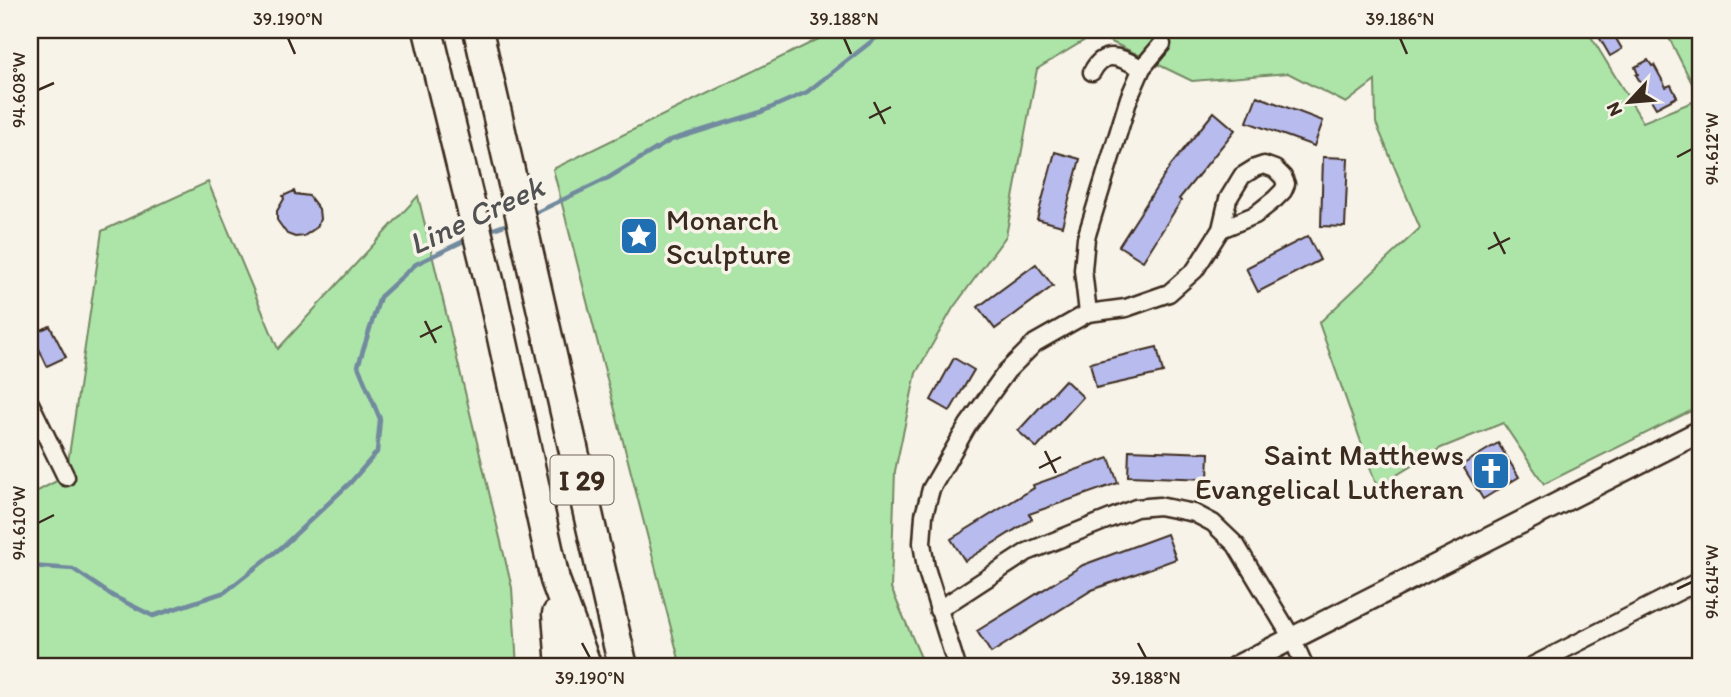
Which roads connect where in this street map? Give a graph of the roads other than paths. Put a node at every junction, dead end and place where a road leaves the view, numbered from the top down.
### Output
1 (428, 30) edge
2 (478, 30) edge
3 (1162, 44) dead end
4 (1142, 68) junction
5 (1092, 72) dead end
6 (1221, 229) dead end
7 (1088, 313) junction
8 (30, 403) edge
9 (1701, 431) edge
10 (66, 477) dead end
11 (555, 580) junction
12 (1701, 580) edge
13 (938, 610) junction
14 (1292, 638) junction
15 (561, 667) edge
16 (587, 667) edge
17 (623, 667) edge
18 (957, 667) edge
19 (1236, 667) edge
20 (1305, 667) edge
21 (1530, 667) edge

1 - 11 highway, I 29
2 - 17 highway, I 29
3 - 4 street
4 - 5 street
4 - 7 street
6 - 7 street
7 - 13 street
8 - 10 street
9 - 14 main road
11 - 15 highway, I 29
11 - 16 highway
12 - 21 street
13 - 14 street
13 - 18 street
14 - 19 main road
14 - 20 street

